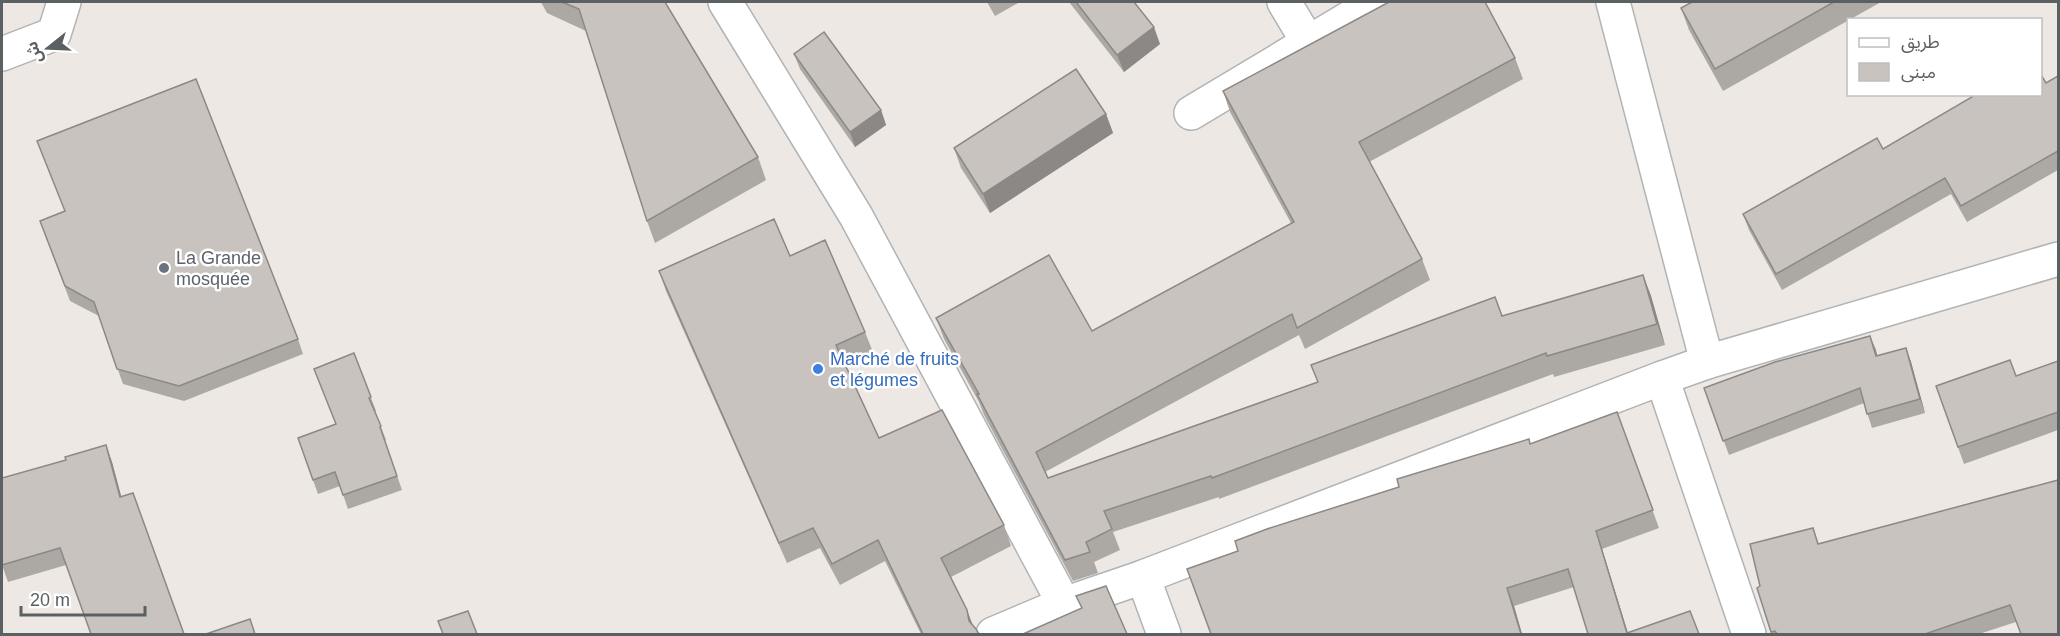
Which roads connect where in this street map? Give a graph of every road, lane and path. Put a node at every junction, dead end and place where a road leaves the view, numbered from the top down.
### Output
1 (64, 2) edge
2 (724, 2) edge
3 (1284, 2) edge
4 (1377, 2) edge
5 (1613, 2) edge
6 (1308, 42) junction
7 (2, 54) edge
8 (1191, 113) dead end
9 (2058, 259) edge
10 (1707, 362) junction
11 (1662, 378) junction
12 (1143, 577) junction
13 (1064, 604) junction
14 (993, 634) edge
15 (1164, 634) edge
16 (1749, 634) edge

1 - 7 street
2 - 13 street
3 - 6 street
4 - 6 street
5 - 10 street
6 - 8 street
9 - 10 street
10 - 11 street
11 - 12 street
11 - 16 street
12 - 13 street
12 - 15 street
13 - 14 street

